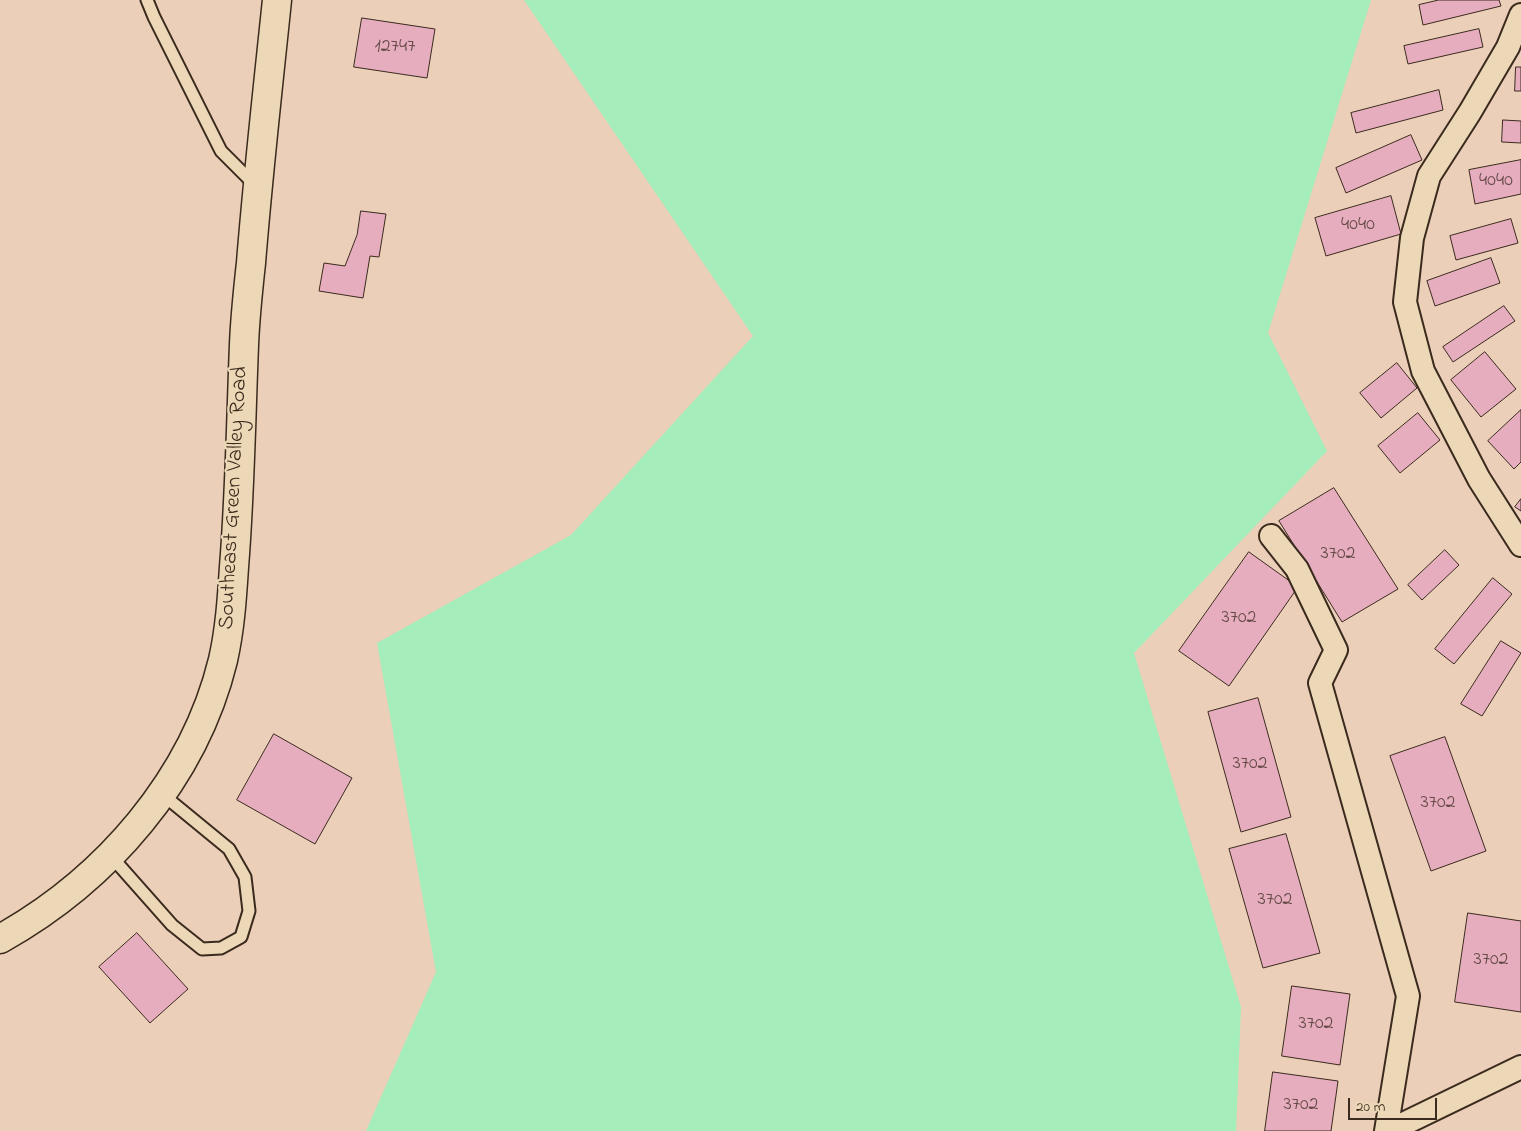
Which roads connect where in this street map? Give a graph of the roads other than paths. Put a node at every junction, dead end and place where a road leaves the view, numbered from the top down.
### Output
1 (147, 0) edge
2 (277, 0) edge
3 (1521, 16) edge
4 (257, 187) junction
5 (1271, 536) dead end
6 (1521, 545) edge
7 (162, 794) junction
8 (110, 855) junction
9 (0, 939) edge
10 (1521, 1067) edge
11 (1387, 1131) edge

1 - 4 lane
2 - 4 street, Southeast Green Valley Road
3 - 6 street
4 - 7 street, Southeast Green Valley Road
5 - 11 street
7 - 8 street, Southeast Green Valley Road
7 - 8 lane
8 - 9 street, Southeast Green Valley Road
10 - 11 street

